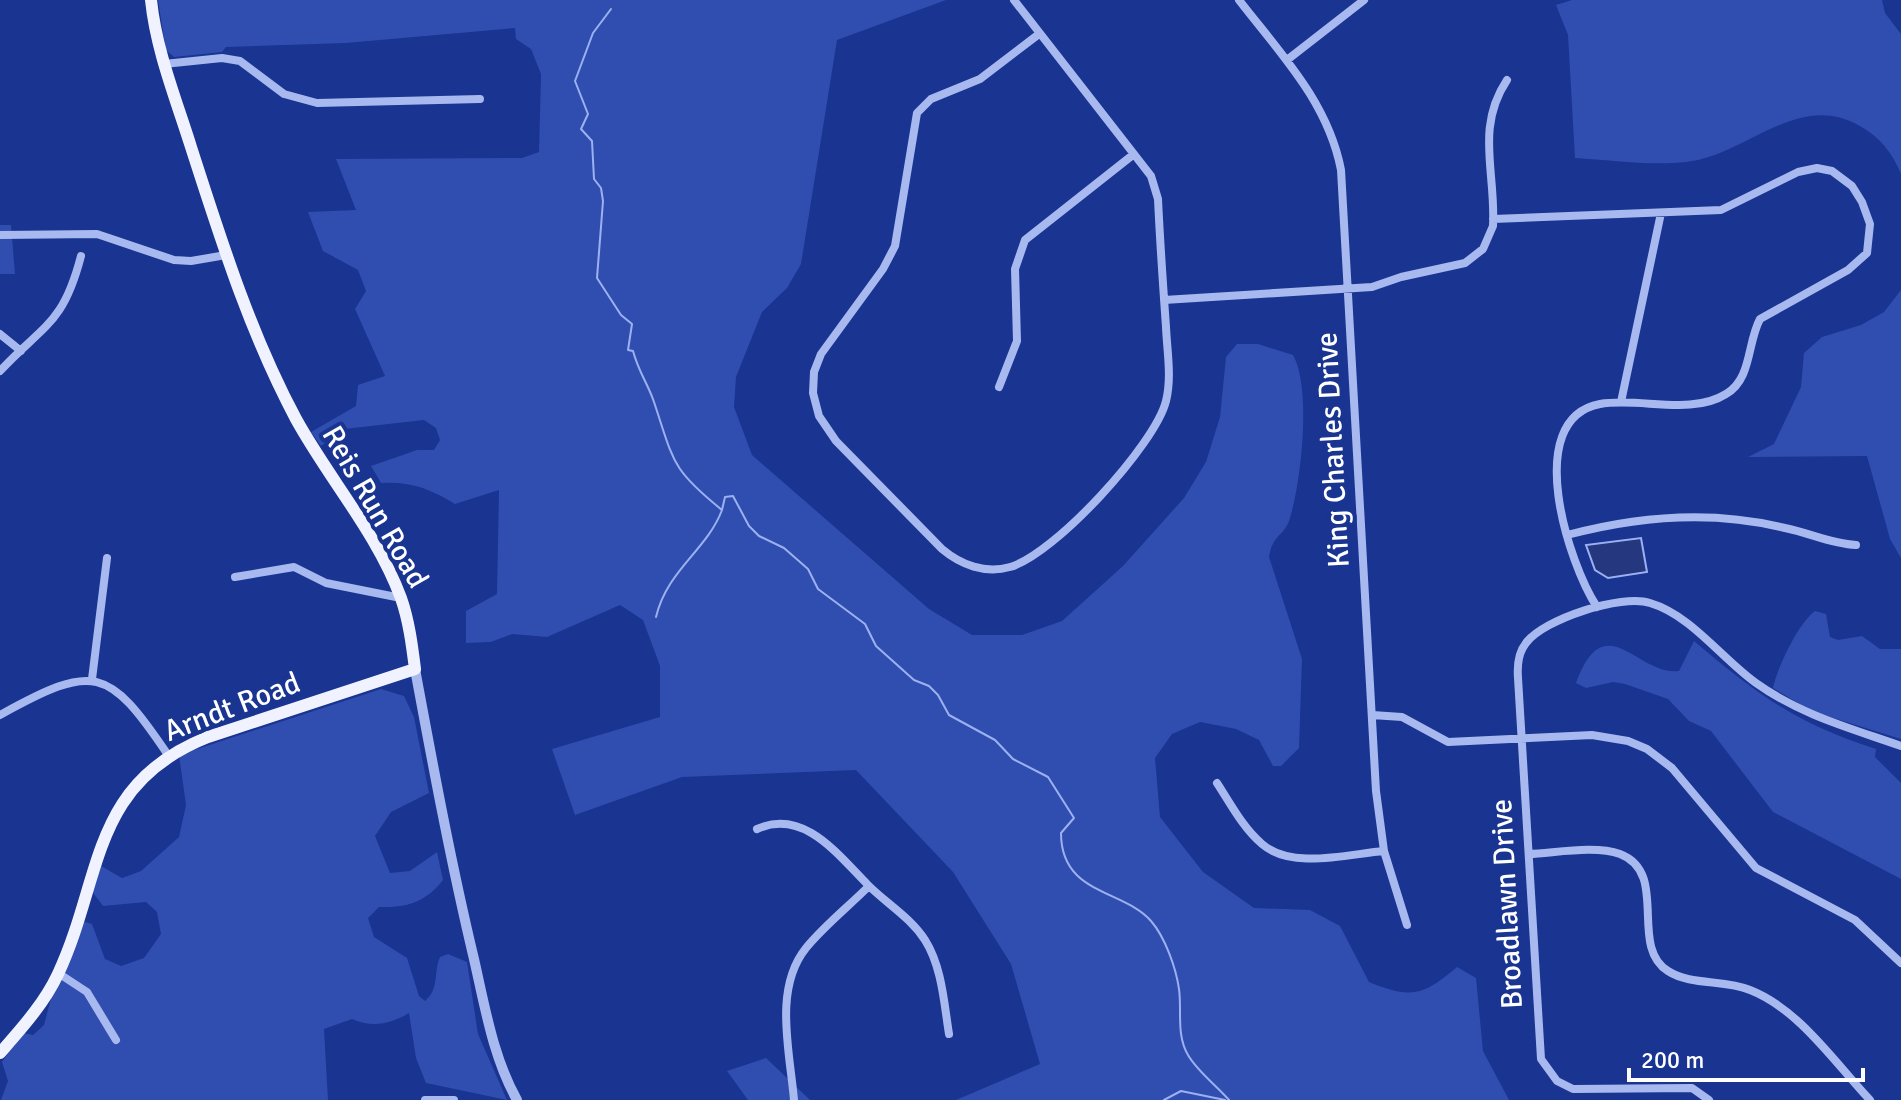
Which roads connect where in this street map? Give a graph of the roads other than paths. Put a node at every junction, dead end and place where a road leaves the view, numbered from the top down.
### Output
1 (151, 0) edge
2 (1014, 0) edge
3 (1239, 0) edge
4 (1364, 0) edge
5 (1039, 34) junction
6 (1287, 60) junction
7 (164, 64) junction
8 (1507, 80) dead end
9 (480, 99) dead end
10 (1134, 154) junction
11 (1661, 213) junction
12 (1493, 219) junction
13 (0, 235) edge
14 (226, 255) junction
15 (81, 256) dead end
16 (1348, 290) junction
17 (1164, 300) junction
18 (0, 334) edge
19 (21, 351) junction
20 (0, 371) edge
21 (999, 387) dead end
22 (1621, 402) junction
23 (1567, 535) junction
24 (1856, 545) dead end
25 (107, 558) dead end
26 (235, 577) dead end
27 (401, 598) junction
28 (1597, 607) junction
29 (415, 669) junction
30 (92, 679) junction
31 (0, 715) edge
32 (1372, 715) junction
33 (1521, 739) junction
34 (1901, 746) edge
35 (168, 755) junction
36 (1217, 783) dead end
37 (757, 829) dead end
38 (1384, 851) junction
39 (1529, 854) junction
40 (869, 886) junction
41 (1407, 925) dead end
42 (1901, 963) edge
43 (58, 973) junction
44 (949, 1034) dead end
45 (116, 1040) dead end
46 (0, 1053) edge
47 (425, 1100) edge
48 (454, 1100) edge
49 (517, 1100) edge
50 (794, 1100) edge
51 (1709, 1100) edge
52 (1870, 1100) edge

1 - 7 main road, Reis Run Road
2 - 5 street
3 - 6 street, King Charles Drive
4 - 6 street
5 - 10 street
5 - 17 street
6 - 16 street, King Charles Drive
7 - 9 street
7 - 14 main road, Reis Run Road
8 - 12 street
10 - 17 street
10 - 21 street
11 - 12 street
11 - 22 street
11 - 22 street
12 - 16 street
13 - 14 street
14 - 27 main road, Reis Run Road
15 - 19 street
16 - 17 street
16 - 32 street, King Charles Drive
18 - 19 street
19 - 20 street
22 - 23 street
23 - 24 street
23 - 28 street
25 - 30 street
26 - 27 street
27 - 29 main road, Reis Run Road
28 - 33 street, Broadlawn Drive
28 - 34 street, Broadlawn Drive
29 - 35 main road, Arndt Road
29 - 49 street, Reis Run Road
30 - 31 street
30 - 35 street
32 - 33 street
32 - 38 street, King Charles Drive
33 - 39 street, Broadlawn Drive
33 - 42 street
35 - 43 main road, Arndt Road
36 - 38 street
37 - 40 street
38 - 41 street, King Charles Drive
39 - 51 street, Broadlawn Drive
39 - 52 street
40 - 44 street
40 - 50 street
43 - 45 street
43 - 46 main road, Arndt Road
47 - 48 street

